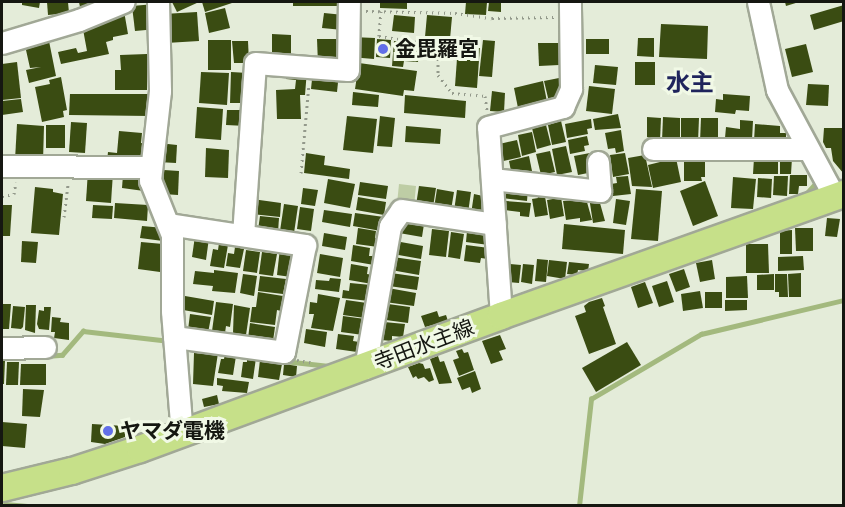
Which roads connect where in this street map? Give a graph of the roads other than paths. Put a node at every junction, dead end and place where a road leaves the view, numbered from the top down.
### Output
1 (158, 2) edge
2 (758, 2) edge
3 (117, 3) edge
4 (349, 6) edge
5 (570, 9) edge
6 (2, 43) edge
7 (653, 149) dead end
8 (808, 149) junction
9 (597, 162) dead end
10 (2, 166) edge
11 (152, 167) junction
12 (492, 179) junction
13 (839, 195) edge
14 (168, 224) junction
15 (495, 225) junction
16 (243, 236) junction
17 (501, 316) junction
18 (174, 337) junction
19 (45, 347) dead end
20 (2, 348) edge
21 (365, 368) junction
22 (182, 434) junction
23 (2, 488) edge

1 - 11 street
2 - 8 street
3 - 6 street
4 - 16 street
5 - 12 street
7 - 8 street
8 - 13 street
9 - 12 street
10 - 11 street
11 - 14 street
12 - 15 street
13 - 17 main road, 寺田水主線
14 - 16 street
14 - 18 street
15 - 17 street
15 - 21 street
16 - 18 street
17 - 21 main road, 寺田水主線
18 - 22 street
19 - 20 street
21 - 22 main road, 寺田水主線
22 - 23 main road, 寺田水主線

